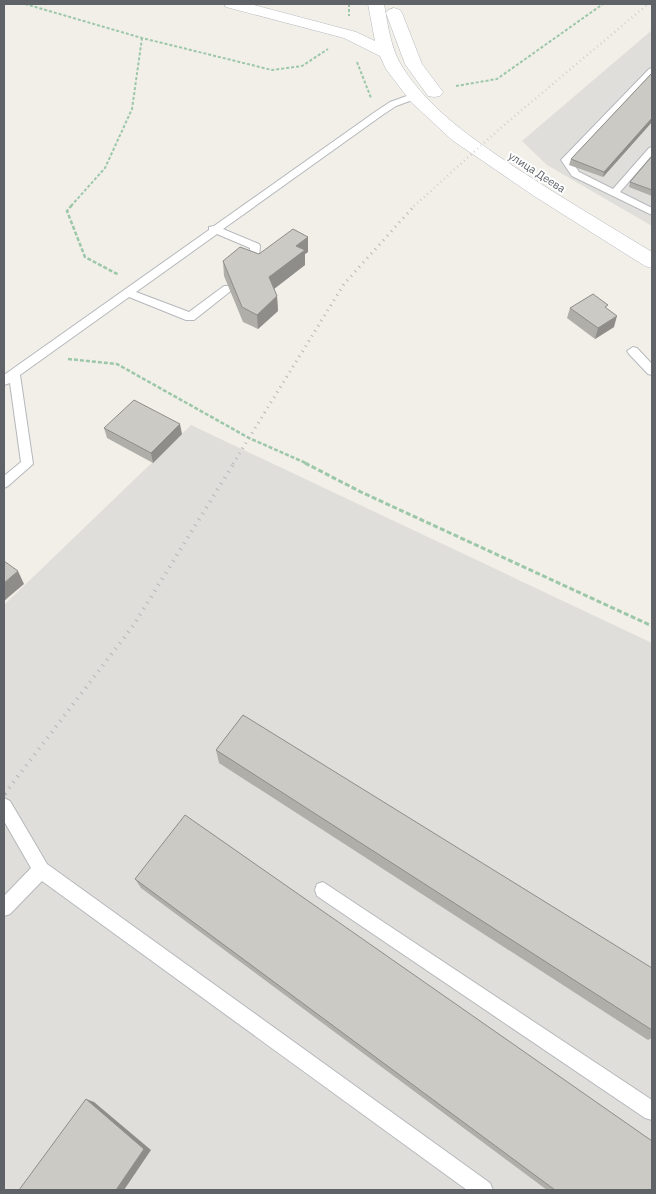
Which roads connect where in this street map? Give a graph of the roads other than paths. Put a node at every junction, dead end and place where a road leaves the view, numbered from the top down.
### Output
1 (232, 4) edge
2 (382, 4) edge
3 (350, 35) junction
4 (389, 54) junction
5 (652, 71) edge
6 (423, 93) junction
7 (652, 150) edge
8 (614, 193) junction
9 (652, 212) edge
10 (213, 229) junction
11 (652, 243) edge
12 (652, 261) edge
13 (254, 267) edge
14 (228, 288) edge
15 (127, 292) junction
16 (633, 351) dead end
17 (652, 371) edge
18 (14, 373) junction
19 (4, 381) edge
20 (4, 483) edge
21 (4, 806) edge
22 (41, 870) junction
23 (324, 890) dead end
24 (4, 908) edge
25 (652, 1111) edge
26 (482, 1190) edge

1 - 3 main road
2 - 3 main road
2 - 4 main road
2 - 6 main road
3 - 4 main road
4 - 6 main road
5 - 8 lane
6 - 10 lane
6 - 11 main road, улица Деева
6 - 12 main road
7 - 8 lane
8 - 9 lane
10 - 13 lane
10 - 15 lane
14 - 15 lane
15 - 18 lane
16 - 17 lane
18 - 19 lane
18 - 20 lane
21 - 22 lane
22 - 24 lane
22 - 26 lane
23 - 25 lane

